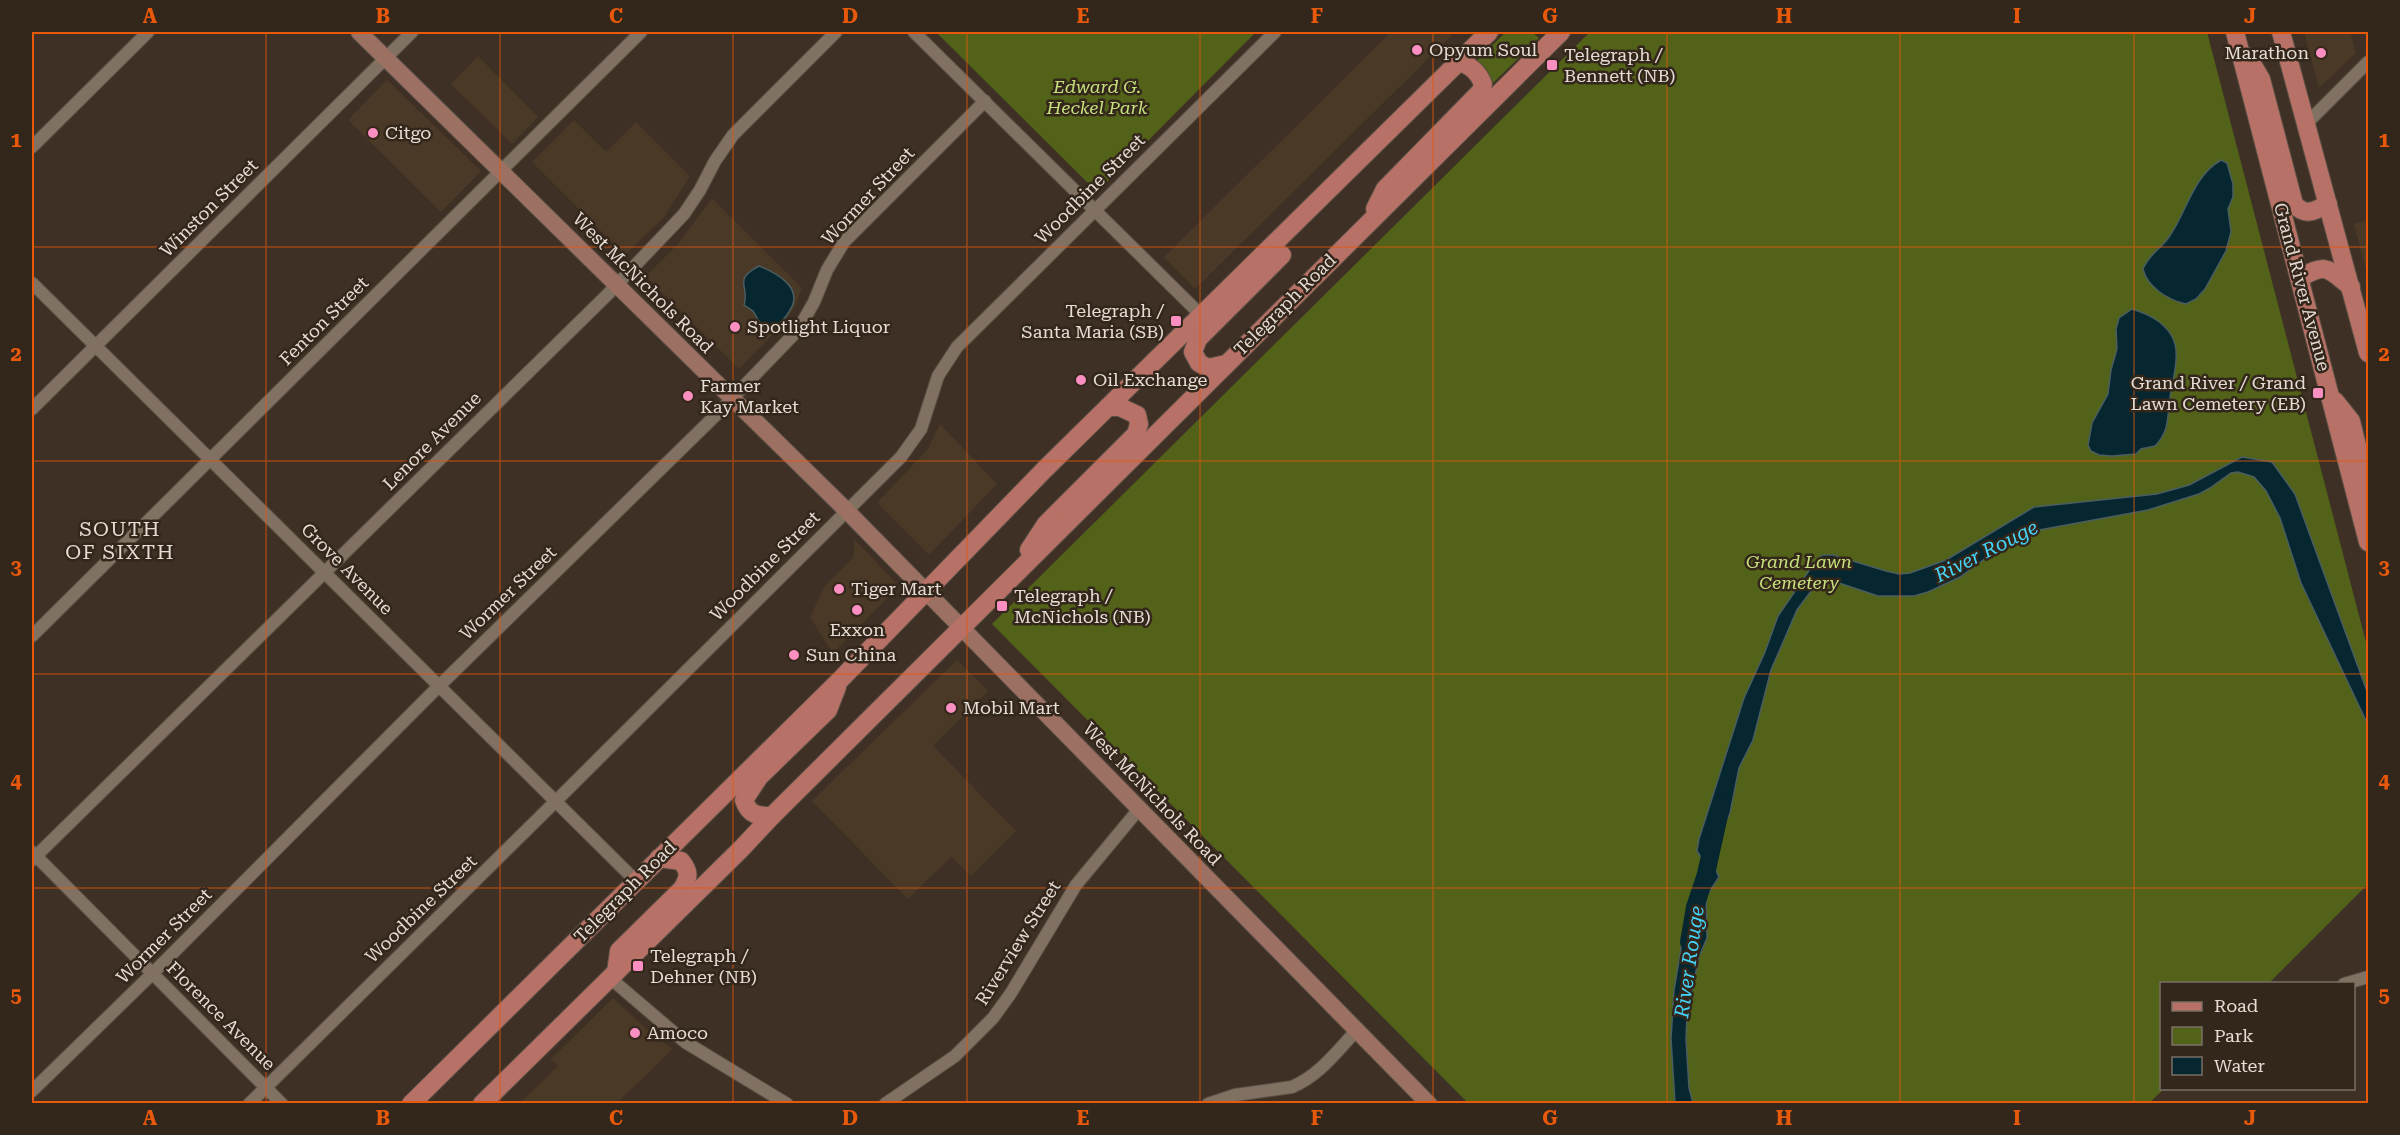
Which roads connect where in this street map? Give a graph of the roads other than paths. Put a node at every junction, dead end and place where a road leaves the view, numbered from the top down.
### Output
1 (148, 32) edge
2 (360, 32) edge
3 (412, 32) edge
4 (641, 32) edge
5 (836, 32) edge
6 (914, 32) edge
7 (1275, 32) edge
8 (1489, 32) edge
9 (1562, 32) edge
10 (2281, 32) edge
11 (2235, 33) edge
12 (386, 57) junction
13 (1458, 62) junction
14 (2368, 62) edge
15 (985, 101) junction
16 (2307, 123) junction
17 (32, 147) edge
18 (502, 171) junction
19 (1321, 200) junction
20 (2328, 204) junction
21 (1095, 210) junction
22 (1367, 224) junction
23 (2300, 278) junction
24 (32, 284) edge
25 (616, 284) junction
26 (2351, 287) junction
27 (2363, 310) edge
28 (1202, 316) junction
29 (95, 346) junction
30 (2368, 353) edge
31 (1226, 364) junction
32 (2330, 394) junction
33 (732, 399) junction
34 (32, 409) edge
35 (1104, 412) junction
36 (211, 459) junction
37 (2368, 491) edge
38 (846, 510) junction
39 (2368, 542) edge
40 (325, 572) junction
41 (1010, 581) junction
42 (927, 591) junction
43 (963, 628) junction
44 (32, 636) edge
45 (840, 680) junction
46 (439, 685) junction
47 (556, 801) junction
48 (1139, 809) junction
49 (772, 816) junction
50 (33, 856) edge
51 (659, 858) junction
52 (636, 881) junction
53 (153, 973) junction
54 (613, 975) junction
55 (2368, 977) edge
56 (2351, 982) edge
57 (1357, 1030) junction
58 (266, 1087) junction
59 (32, 1091) edge
60 (489, 1101) edge
61 (249, 1104) edge
62 (282, 1104) edge
63 (411, 1104) edge
64 (787, 1104) edge
65 (885, 1104) edge
66 (1208, 1104) edge
67 (1429, 1104) edge

1 - 17 street
2 - 12 main road, West McNichols Road
3 - 12 street, Winston Street
4 - 18 street, Fenton Street
5 - 25 street, Lenore Avenue
6 - 15 street
7 - 21 street, Woodbine Street
8 - 13 main road, Telegraph Road
9 - 22 main road, Telegraph Road
10 - 16 main road
11 - 20 main road
11 - 23 main road, Grand River Avenue
12 - 18 main road, West McNichols Road
12 - 29 street, Winston Street
13 - 19 main road, Telegraph Road
13 - 22 main road
14 - 16 street
15 - 21 street
15 - 33 street, Wormer Street
16 - 20 main road
18 - 25 main road, West McNichols Road
18 - 36 street, Fenton Street
19 - 28 main road, Telegraph Road
19 - 31 main road
20 - 26 main road
21 - 28 street
21 - 38 street, Woodbine Street
22 - 31 main road, Telegraph Road
23 - 26 main road
23 - 32 main road, Grand River Avenue
24 - 29 street, Grove Avenue
25 - 33 main road, West McNichols Road
25 - 40 street, Lenore Avenue
26 - 27 main road
27 - 30 main road
28 - 35 main road, Telegraph Road
29 - 34 street, Winston Street
29 - 36 street, Grove Avenue
31 - 41 main road, Telegraph Road
32 - 37 main road
32 - 39 main road, Grand River Avenue
33 - 38 main road, West McNichols Road
33 - 46 street, Wormer Street
35 - 41 main road, Telegraph Road
35 - 42 main road, Telegraph Road
36 - 40 street, Grove Avenue
36 - 44 street, Fenton Street
38 - 42 main road, West McNichols Road
38 - 47 street, Woodbine Street
40 - 46 street, Grove Avenue
40 - 50 street, Lenore Avenue
41 - 43 main road, Telegraph Road
42 - 43 main road, West McNichols Road
42 - 45 main road, Telegraph Road
43 - 48 main road, West McNichols Road
43 - 49 main road, Telegraph Road
45 - 49 main road, Telegraph Road
45 - 51 main road, Telegraph Road
46 - 47 street, Grove Avenue
46 - 53 street, Wormer Street
47 - 52 street, Grove Avenue
47 - 58 street, Woodbine Street
48 - 57 main road, West McNichols Road
48 - 65 street, Riverview Street
49 - 54 main road, Telegraph Road
50 - 53 street, Florence Avenue
51 - 52 main road, Telegraph Road
51 - 54 main road
52 - 63 main road, Telegraph Road
53 - 58 street, Florence Avenue
53 - 59 street, Wormer Street
54 - 60 main road, Telegraph Road
54 - 64 street
55 - 56 street
57 - 66 street
57 - 67 main road, West McNichols Road
58 - 61 street, Woodbine Street
58 - 62 street, Florence Avenue

